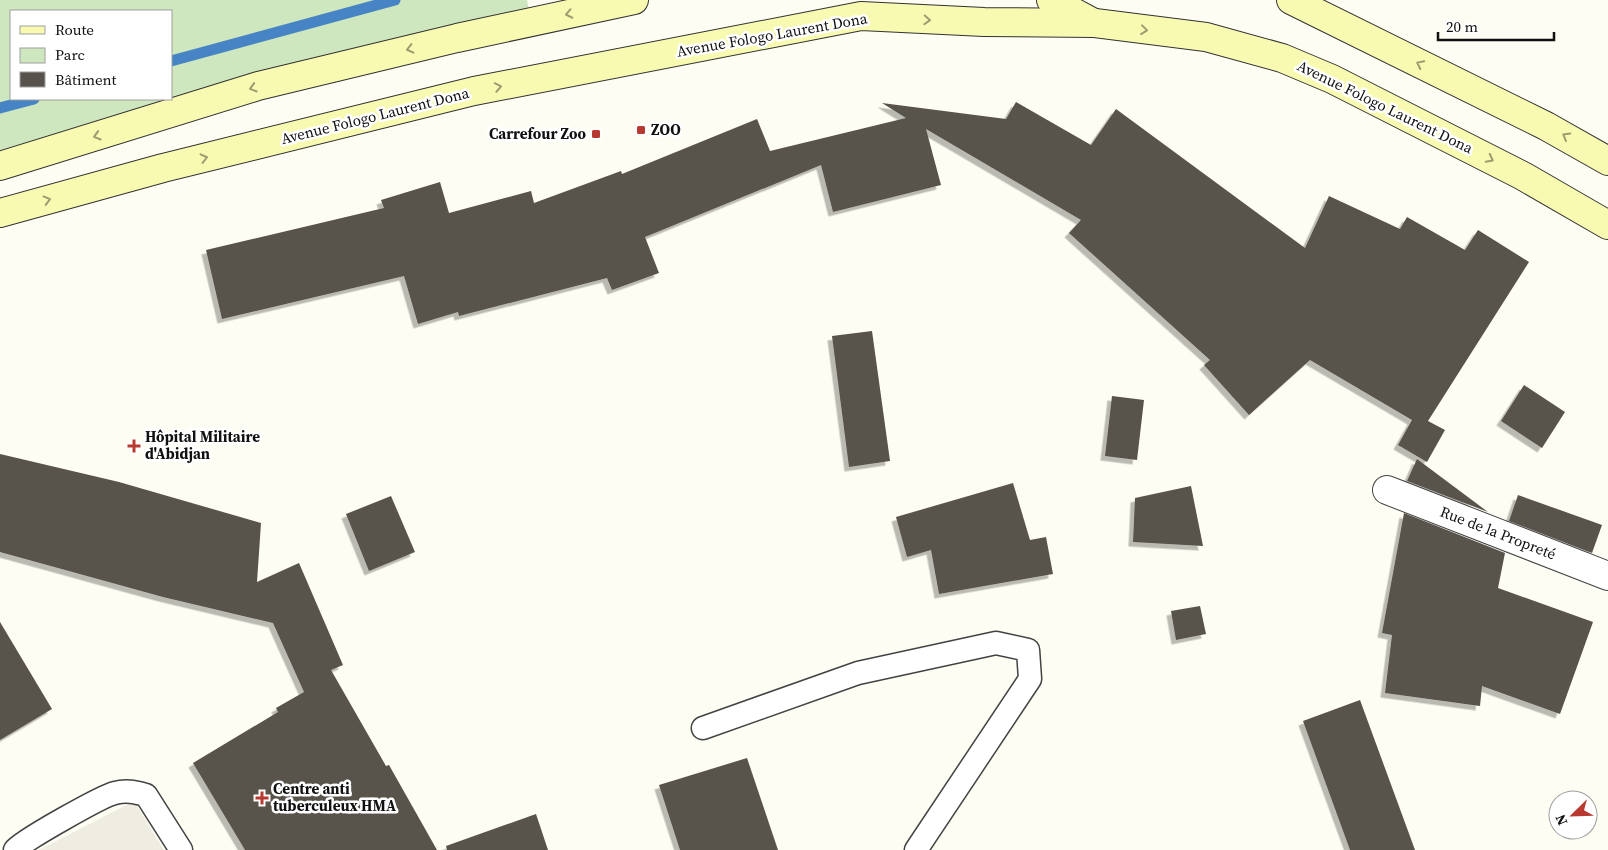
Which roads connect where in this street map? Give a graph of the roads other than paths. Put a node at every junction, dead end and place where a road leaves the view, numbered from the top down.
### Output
1 (634, 0) edge
2 (907, 0) edge
3 (1051, 0) edge
4 (1291, 0) edge
5 (861, 16) junction
6 (1095, 23) junction
7 (1608, 160) edge
8 (0, 166) edge
9 (0, 213) edge
10 (1608, 225) edge
11 (1387, 490) dead end
12 (1608, 576) edge
13 (703, 728) dead end
14 (15, 850) edge
15 (181, 850) edge
16 (916, 850) edge

1 -> 8 main road
2 - 5 main road
3 - 6 main road
7 -> 4 main road
5 -> 6 main road, Avenue Fologo Laurent Dona
9 -> 5 main road, Avenue Fologo Laurent Dona
6 -> 10 main road, Avenue Fologo Laurent Dona
11 - 12 street, Rue de la Propreté
13 - 16 lane
14 - 15 lane

